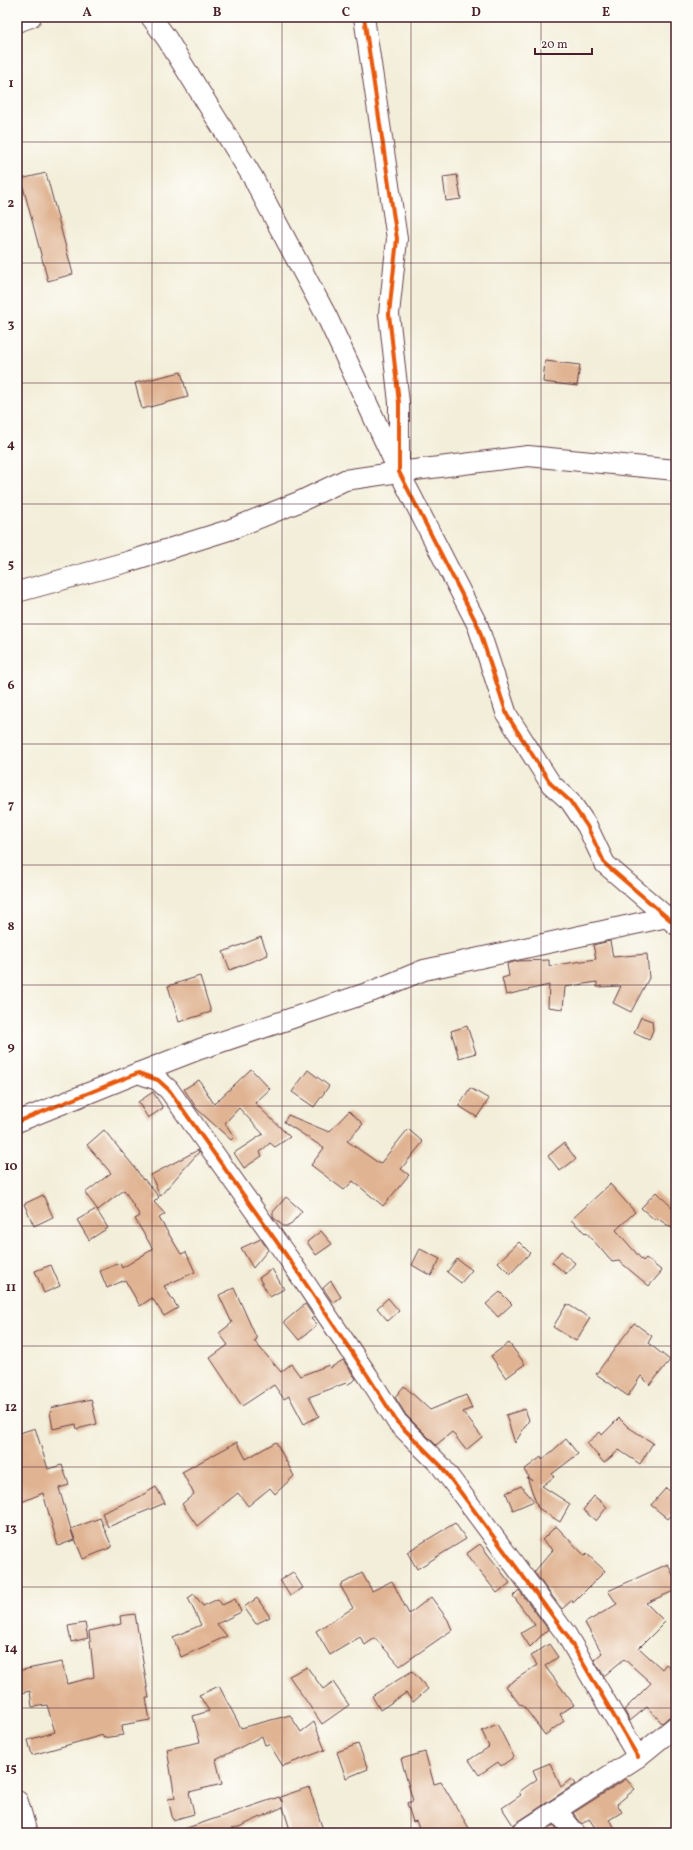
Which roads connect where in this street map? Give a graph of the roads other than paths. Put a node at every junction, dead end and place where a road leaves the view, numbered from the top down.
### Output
1 (31, 17) edge
2 (151, 17) edge
3 (364, 17) edge
4 (17, 22) edge
5 (676, 470) edge
6 (398, 472) junction
7 (17, 592) edge
8 (672, 921) edge
9 (138, 1073) junction
10 (17, 1122) edge
11 (676, 1726) edge
12 (638, 1757) junction
13 (17, 1802) edge
14 (556, 1810) junction
15 (26, 1833) edge
16 (521, 1833) edge
17 (575, 1833) edge

1 - 4 street
2 - 6 street
3 - 6 street
5 - 6 street
6 - 7 street
6 - 8 street
8 - 9 street
9 - 10 street
9 - 12 street
11 - 12 street
12 - 14 street
13 - 15 highway
14 - 16 street
14 - 17 street

